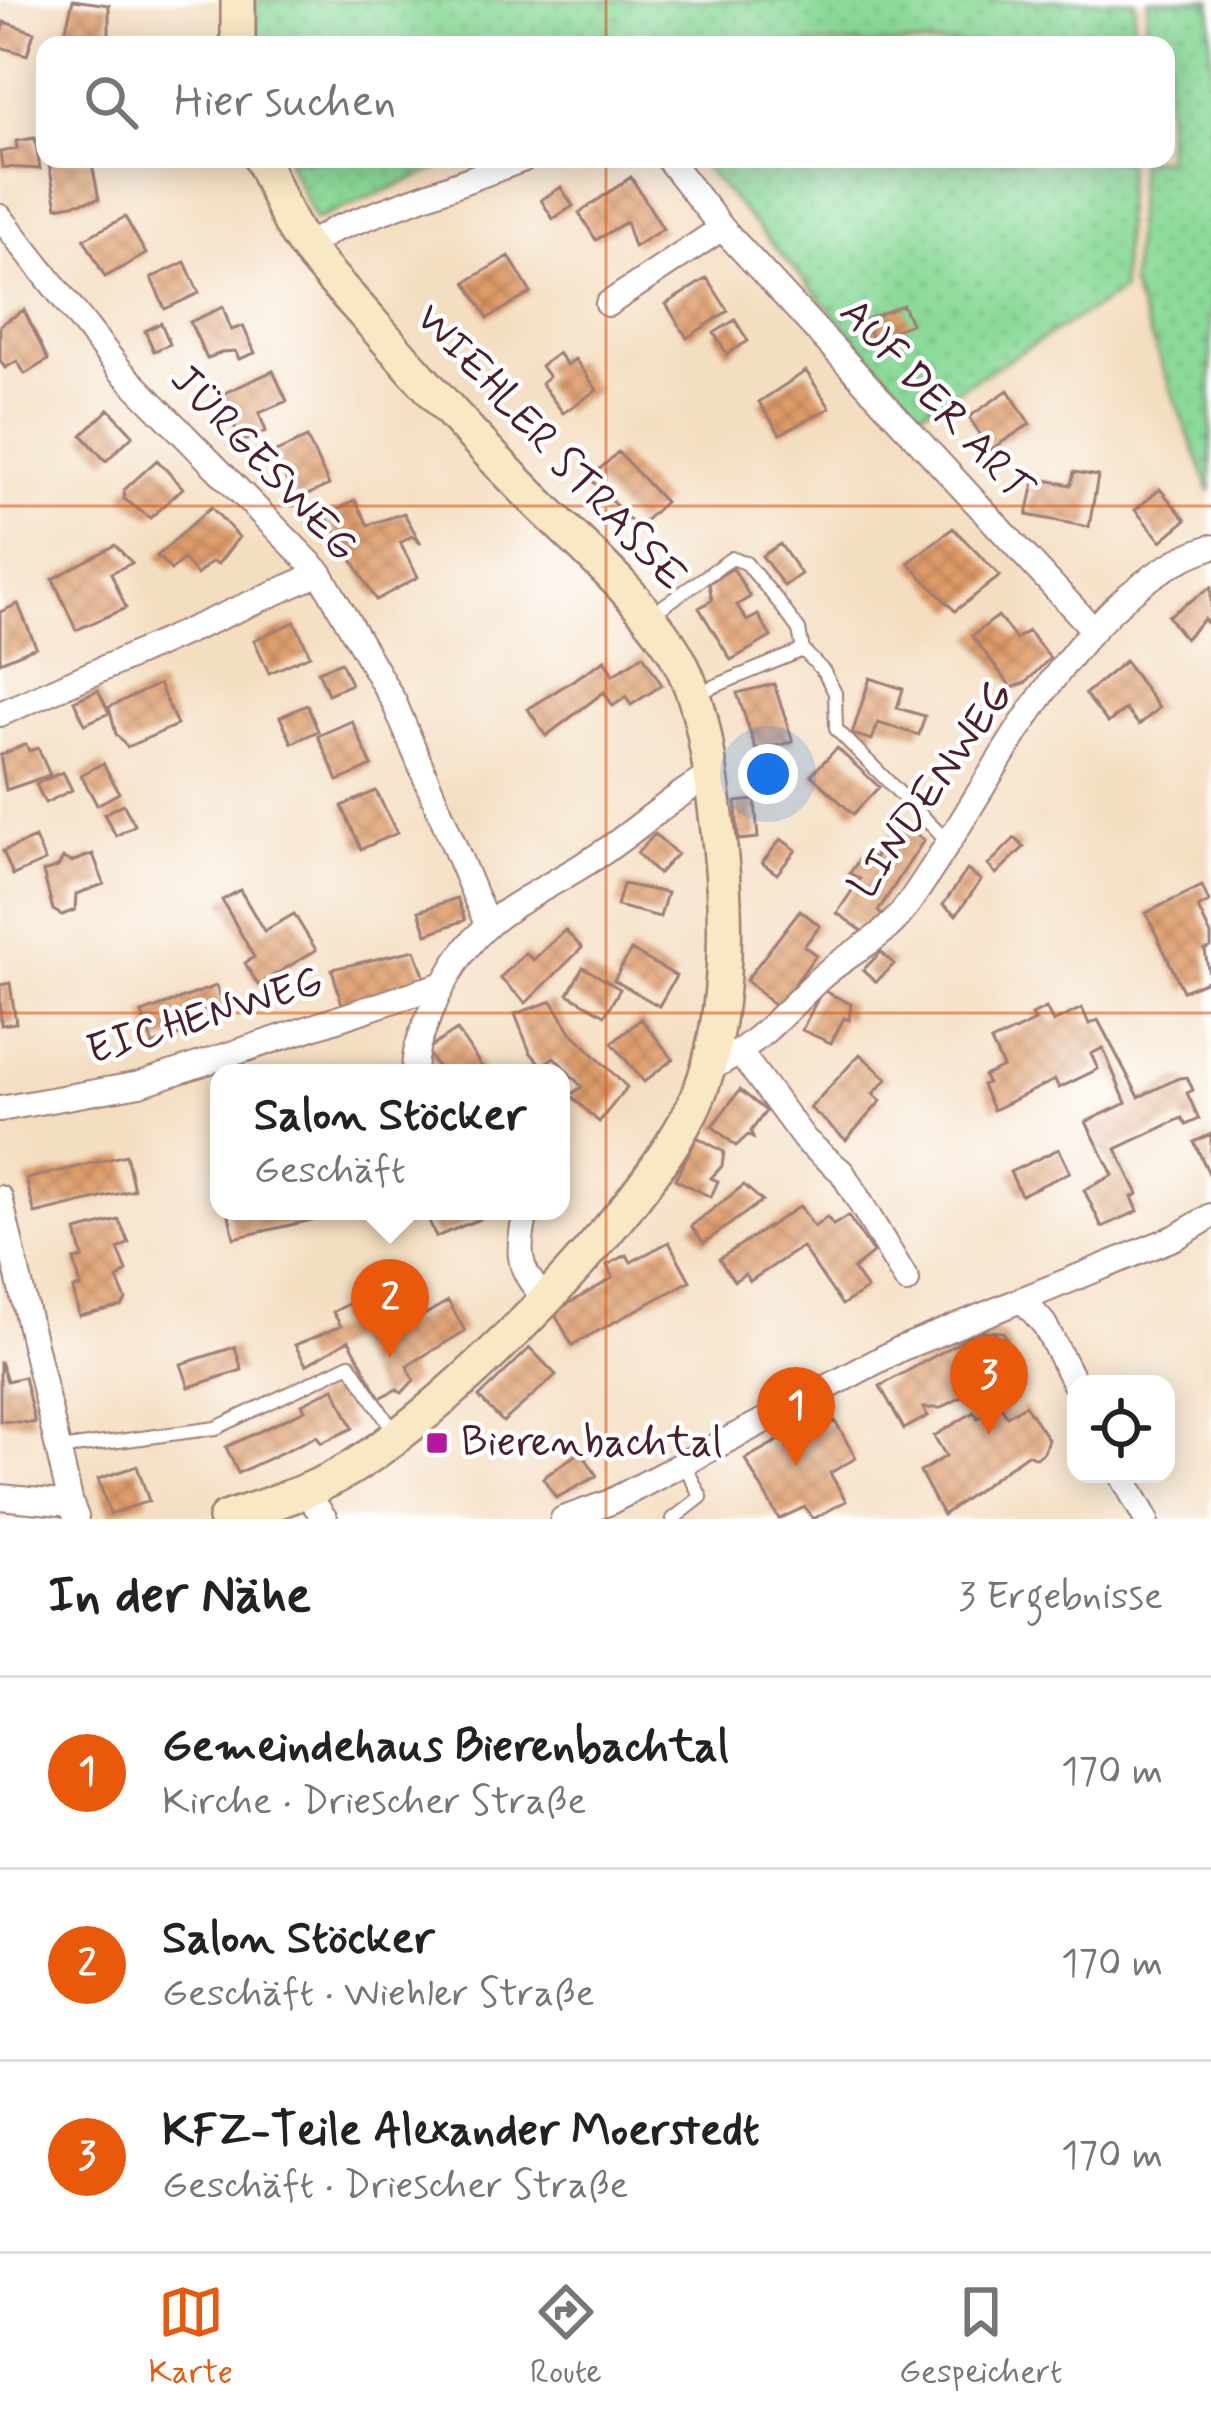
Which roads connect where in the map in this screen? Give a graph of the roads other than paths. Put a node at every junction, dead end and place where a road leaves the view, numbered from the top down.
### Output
1 (238, 0) edge
2 (238, 36) edge
3 (266, 168) edge
4 (500, 168) edge
5 (675, 168) edge
6 (0, 218) edge
7 (722, 228) junction
8 (307, 246) junction
9 (608, 304) dead end
10 (1211, 547) edge
11 (320, 573) junction
12 (648, 617) junction
13 (1090, 628) junction
14 (803, 650) junction
15 (695, 694) junction
16 (0, 714) edge
17 (711, 775) junction
18 (949, 842) junction
19 (486, 922) junction
20 (443, 984) junction
21 (741, 1054) junction
22 (414, 1064) edge
23 (705, 1071) junction
24 (0, 1109) edge
25 (0, 1198) edge
26 (1211, 1216) edge
27 (524, 1220) edge
28 (908, 1281) dead end
29 (545, 1298) junction
30 (1023, 1300) junction
31 (1070, 1375) edge
32 (396, 1435) junction
33 (58, 1449) junction
34 (683, 1463) junction
35 (1126, 1483) edge
36 (0, 1497) edge
37 (315, 1505) edge
38 (74, 1512) edge
39 (226, 1519) edge
40 (563, 1519) edge
41 (673, 1519) edge
42 (1146, 1519) edge

1 - 2 main road
3 - 8 main road, WIEHLER STRASSE
4 - 8 street
5 - 7 street, AUF DER ART
6 - 11 street, JÜRGESWEG
7 - 9 street
7 - 13 street, AUF DER ART
8 - 12 main road, WIEHLER STRASSE
10 - 13 street, LINDENWEG
11 - 16 street
11 - 19 street, JÜRGESWEG
12 - 14 lane
12 - 15 main road, WIEHLER STRASSE
13 - 18 street, LINDENWEG
14 - 15 lane
14 - 18 lane
15 - 17 main road, WIEHLER STRASSE
17 - 19 street
17 - 23 main road, WIEHLER STRASSE
18 - 21 street, LINDENWEG
19 - 20 street
20 - 22 street
20 - 24 street, EICHENWEG
21 - 23 street, LINDENWEG
21 - 28 street
23 - 29 main road, WIEHLER STRASSE
25 - 33 street
26 - 30 street
27 - 29 street
29 - 32 main road, WIEHLER STRASSE
30 - 31 street
30 - 34 street
32 - 33 lane
32 - 37 main road, WIEHLER STRASSE
33 - 38 street
34 - 40 street
34 - 41 lane
35 - 42 street
36 - 38 street
37 - 39 main road, WIEHLER STRASSE

